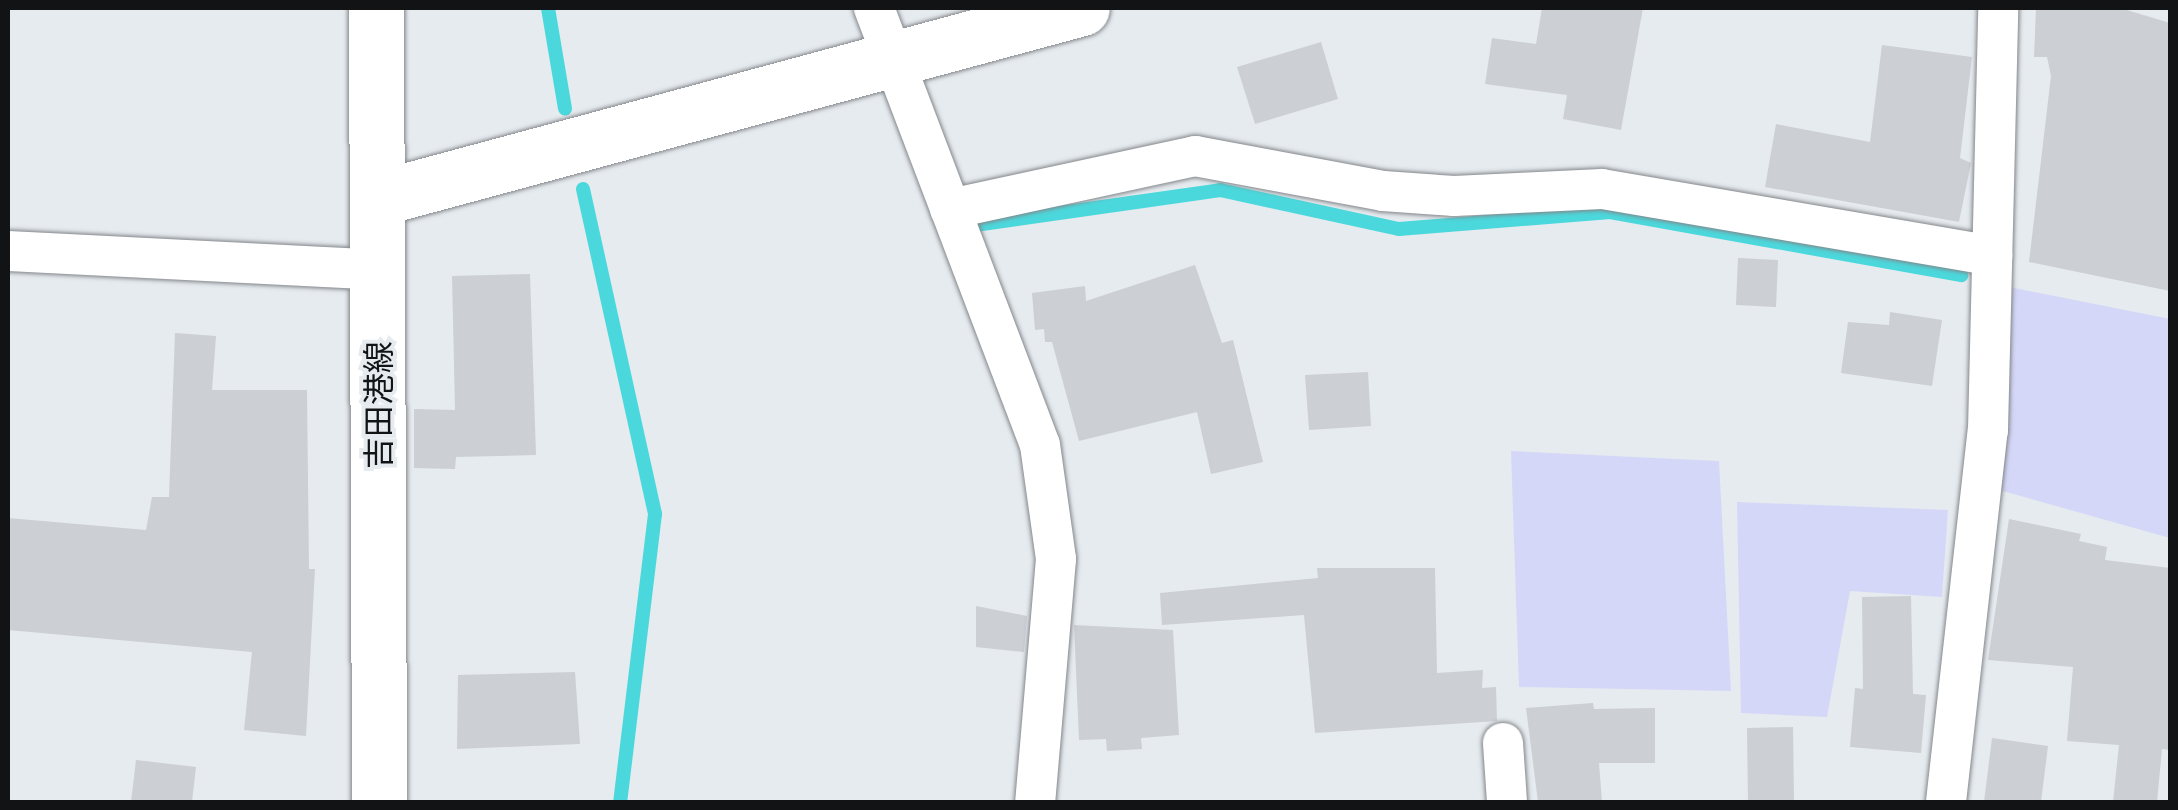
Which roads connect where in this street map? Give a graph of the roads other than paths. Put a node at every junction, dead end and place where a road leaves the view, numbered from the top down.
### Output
1 (376, 8) edge
2 (874, 8) edge
3 (1082, 8) edge
4 (1998, 8) edge
5 (895, 63) junction
6 (379, 198) junction
7 (950, 209) junction
8 (8, 251) edge
9 (1992, 256) junction
10 (379, 270) junction
11 (1503, 743) dead end
12 (379, 802) edge
13 (1036, 802) edge
14 (1507, 802) edge
15 (1946, 802) edge

1 - 6 main road, 吉田港線
2 - 5 street
3 - 5 main road
4 - 9 street
5 - 6 main road
5 - 7 street
6 - 10 main road, 吉田港線
7 - 9 street
7 - 13 street
8 - 10 street
9 - 15 street
10 - 12 main road, 吉田港線
11 - 14 street

